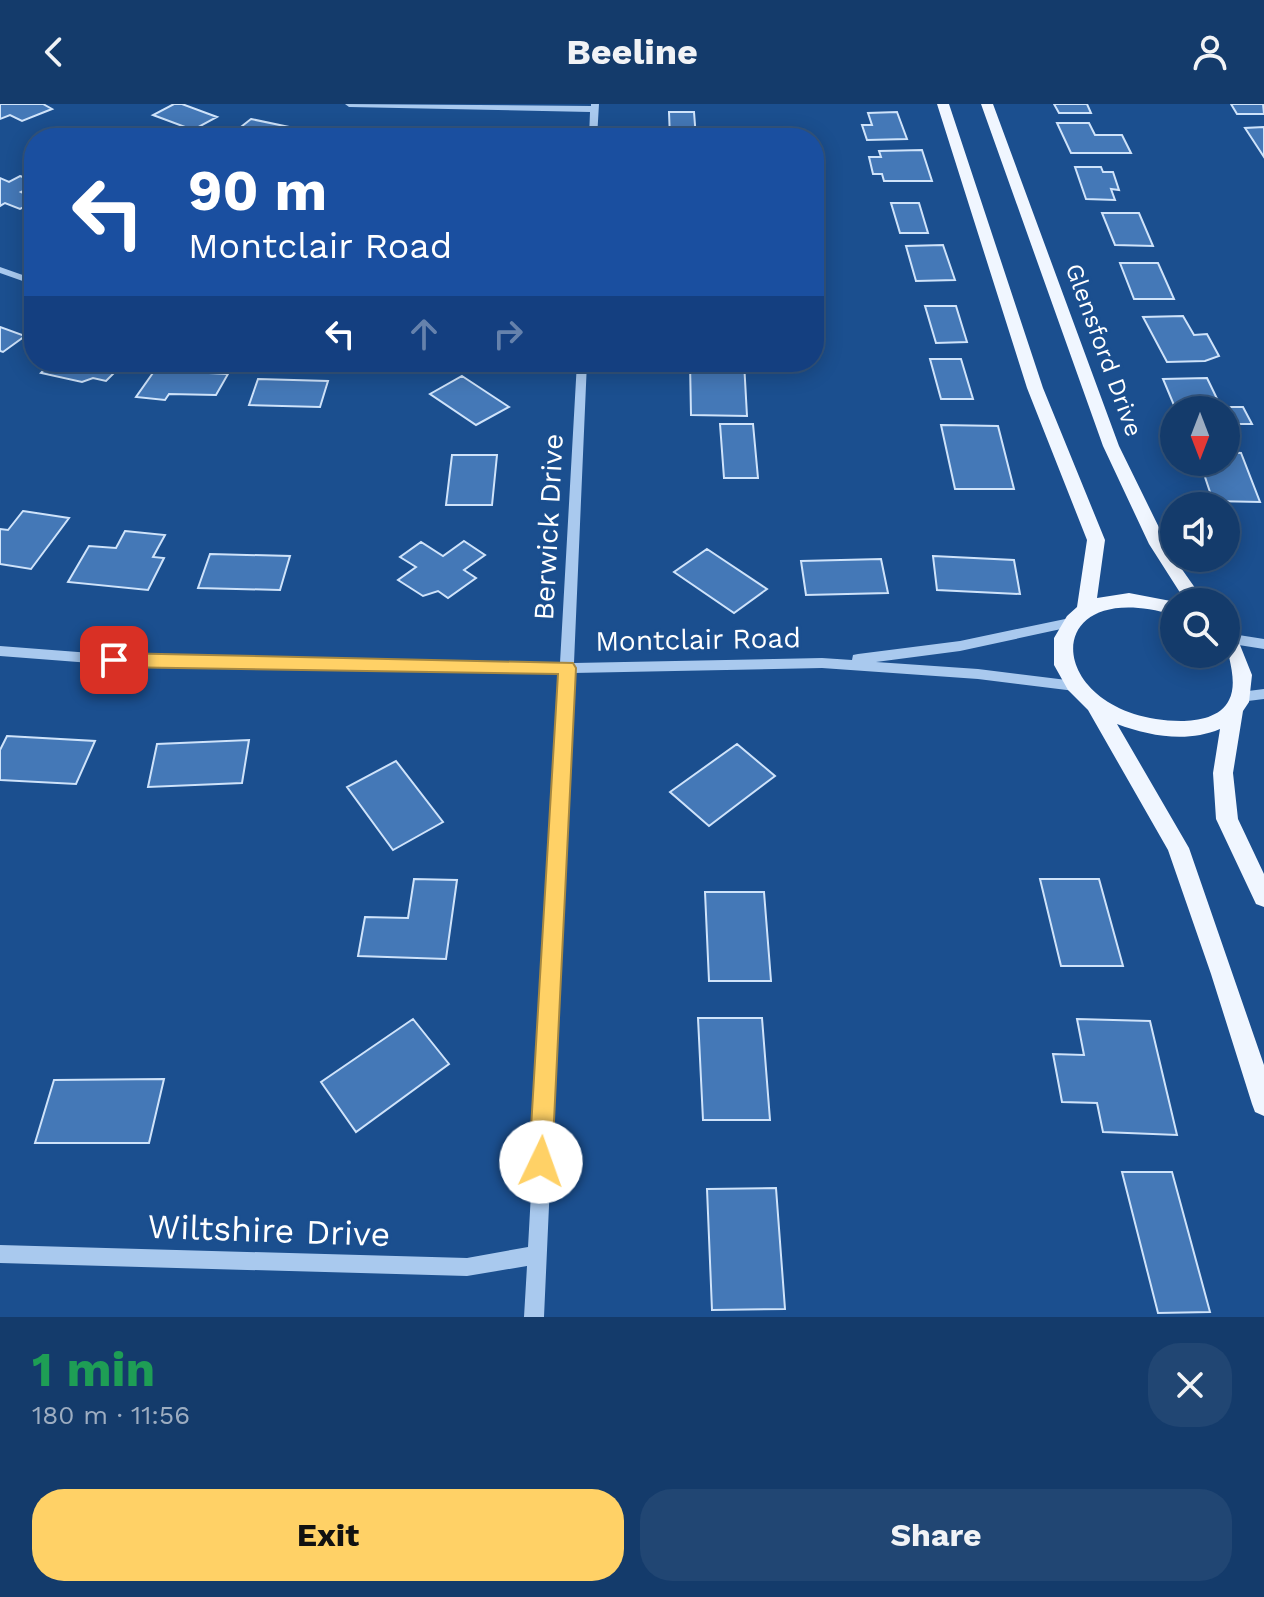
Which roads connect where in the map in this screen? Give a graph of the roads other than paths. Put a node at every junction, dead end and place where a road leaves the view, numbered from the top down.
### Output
1 (349, 104) edge
2 (943, 104) edge
3 (987, 104) edge
4 (595, 107) edge
5 (594, 128) edge
6 (0, 270) edge
7 (24, 278) edge
8 (582, 372) edge
9 (1187, 588) edge
10 (1160, 605) edge
11 (1086, 610) junction
12 (1070, 623) junction
13 (1240, 641) edge
14 (1264, 644) edge
15 (0, 651) edge
16 (822, 663) junction
17 (1240, 666) edge
18 (567, 668) junction
19 (1075, 686) junction
20 (1264, 694) edge
21 (1237, 703) junction
22 (1096, 706) junction
23 (1264, 897) edge
24 (1264, 1104) edge
25 (0, 1254) edge
26 (536, 1255) junction
27 (534, 1317) edge

1 - 4 street
2 - 11 main road
3 - 9 main road, Glensford Drive
4 - 5 street
6 - 7 street
8 - 18 street, Berwick Drive
10 - 11 main road
11 - 12 main road
12 - 16 street, Montclair Road
12 - 19 main road
13 - 14 street
15 - 18 street, Montclair Road
16 - 18 street, Montclair Road
16 - 19 street, Montclair Road
17 - 21 main road
18 - 26 street, Berwick Drive
19 - 22 main road
20 - 21 street
21 - 22 main road
21 - 23 main road
22 - 24 main road
25 - 26 street, Wiltshire Drive
26 - 27 street, Berwick Drive

